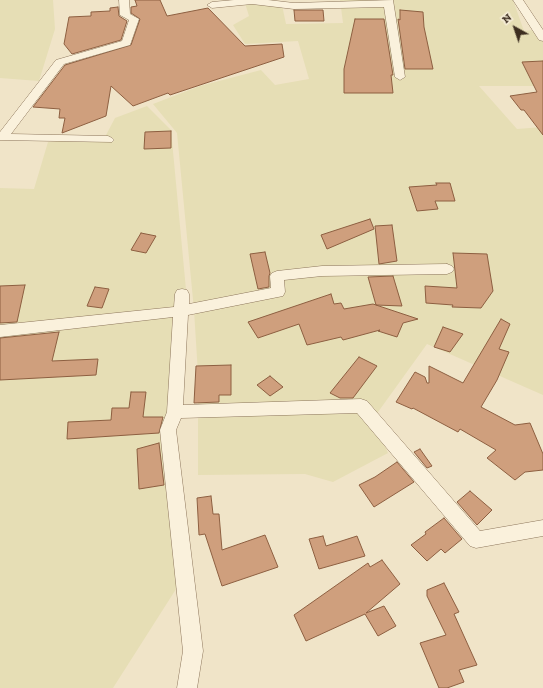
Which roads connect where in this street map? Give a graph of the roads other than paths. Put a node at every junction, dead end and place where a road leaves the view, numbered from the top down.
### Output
1 (124, 0) edge
2 (252, 0) edge
3 (518, 0) edge
4 (389, 2) edge
5 (212, 5) dead end
6 (543, 38) edge
7 (400, 77) dead end
8 (108, 140) dead end
9 (447, 269) dead end
10 (182, 294) dead end
11 (182, 311) junction
12 (0, 331) edge
13 (175, 412) junction
14 (543, 528) edge
15 (187, 688) edge

1 - 8 street
2 - 4 street
2 - 5 street
3 - 6 street
4 - 7 street
9 - 11 street
10 - 11 street
11 - 12 street
11 - 13 street
13 - 14 street
13 - 15 street

